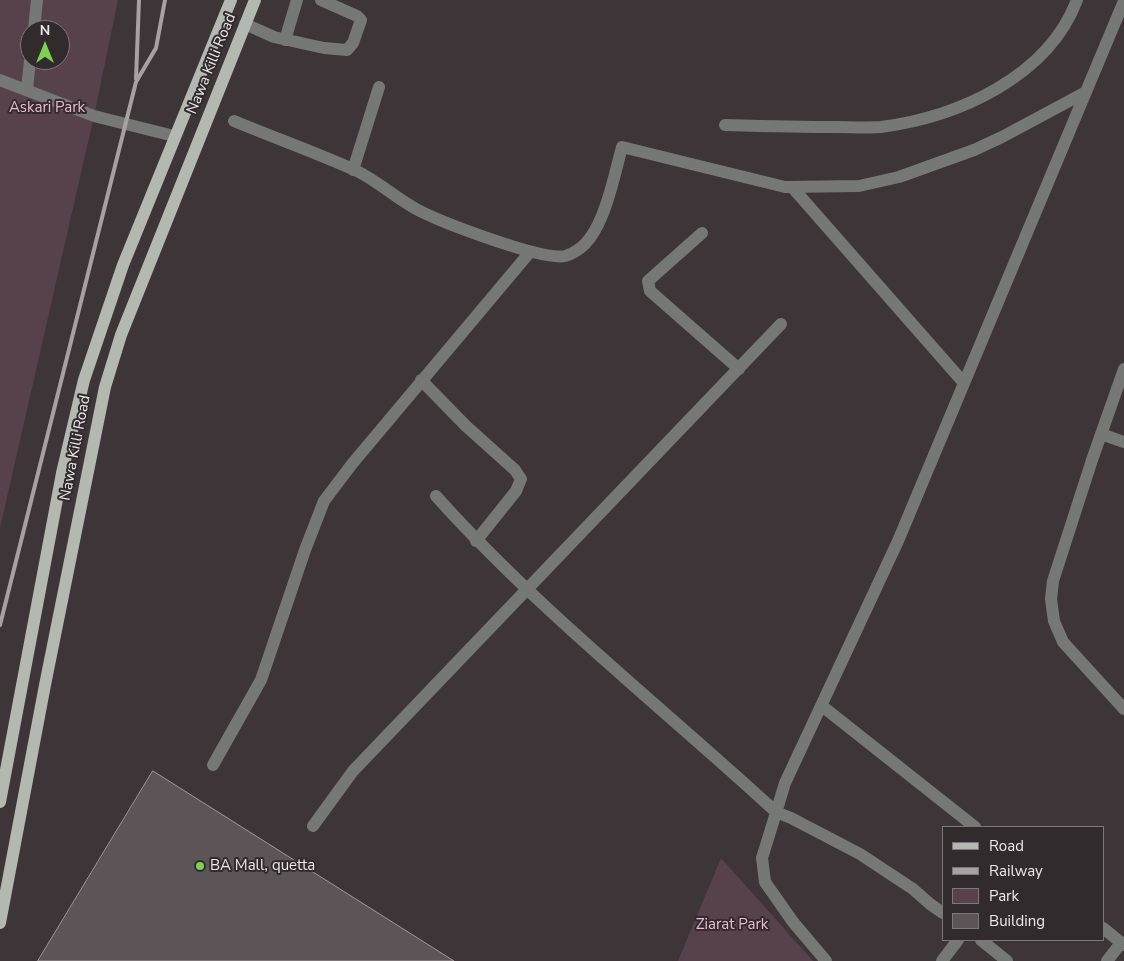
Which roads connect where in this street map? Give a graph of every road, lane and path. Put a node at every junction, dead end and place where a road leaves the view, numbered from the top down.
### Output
1 (37, 0) edge
2 (231, 0) edge
3 (255, 0) edge
4 (298, 0) edge
5 (321, 0) edge
6 (1078, 0) edge
7 (1124, 1) edge
8 (35, 20) edge
9 (245, 24) junction
10 (285, 40) junction
11 (29, 70) edge
12 (0, 80) edge
13 (379, 87) dead end
14 (27, 90) junction
15 (1086, 92) junction
16 (234, 121) dead end
17 (725, 125) dead end
18 (174, 136) junction
19 (353, 170) junction
20 (792, 187) junction
21 (702, 234) dead end
22 (530, 252) junction
23 (781, 324) dead end
24 (739, 369) junction
25 (1124, 369) edge
26 (421, 380) junction
27 (964, 383) junction
28 (1101, 434) junction
29 (1124, 442) edge
30 (436, 496) dead end
31 (476, 541) junction
32 (529, 590) junction
33 (822, 706) junction
34 (1124, 709) edge
35 (213, 765) dead end
36 (0, 802) edge
37 (776, 812) junction
38 (313, 826) dead end
39 (974, 826) edge
40 (942, 912) edge
41 (0, 923) edge
42 (1104, 929) edge
43 (957, 941) edge
44 (982, 941) edge
45 (1123, 944) edge
46 (826, 961) edge
47 (942, 961) edge
48 (1008, 961) edge
49 (1107, 961) edge

1 - 8 street
2 - 18 main road, Nawa Killi Road
3 - 9 main road, Nawa Killi Road
4 - 10 street
5 - 10 street
6 - 17 street
7 - 15 street
9 - 10 street
9 - 41 main road, Nawa Killi Road
11 - 14 street
12 - 14 street
13 - 19 street
14 - 18 street
15 - 20 street
15 - 27 street
16 - 19 street
18 - 36 main road, Nawa Killi Road
19 - 22 street
20 - 22 street
20 - 27 street
21 - 24 street
22 - 26 street
23 - 24 street
24 - 32 street
25 - 28 street
26 - 31 street
26 - 35 street
27 - 33 street
28 - 29 street
28 - 34 street
30 - 31 street
31 - 32 street
32 - 37 street
32 - 38 street
33 - 37 street
33 - 39 street
37 - 40 street
37 - 46 street
42 - 45 street
43 - 47 street
44 - 48 street
45 - 49 street

